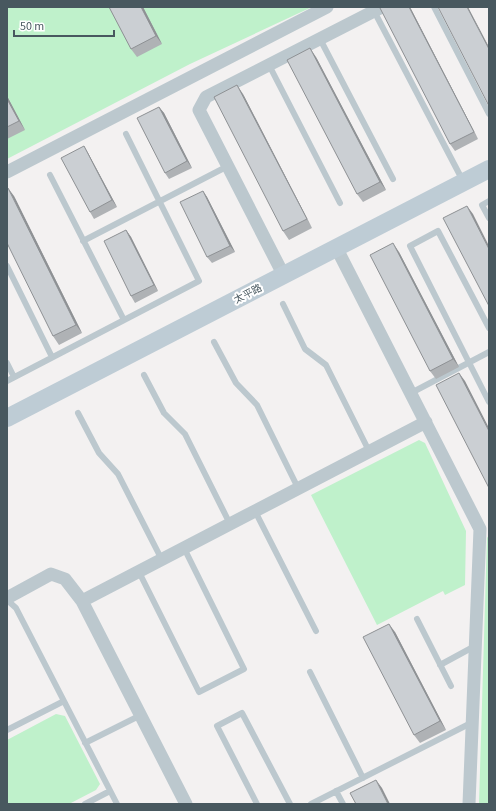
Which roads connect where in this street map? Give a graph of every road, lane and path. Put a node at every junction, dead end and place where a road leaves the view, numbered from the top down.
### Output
1 (327, 7) edge
2 (434, 7) edge
3 (378, 9) edge
4 (320, 39) junction
5 (269, 65) junction
6 (489, 114) edge
7 (126, 134) dead end
8 (228, 166) junction
9 (489, 169) edge
10 (7, 172) edge
11 (50, 175) dead end
12 (393, 179) dead end
13 (464, 182) junction
14 (160, 201) junction
15 (489, 201) edge
16 (340, 203) dead end
17 (489, 218) edge
18 (83, 241) junction
19 (337, 248) junction
20 (7, 266) edge
21 (284, 276) junction
22 (283, 304) dead end
23 (124, 320) junction
24 (489, 328) edge
25 (214, 342) dead end
26 (489, 352) edge
27 (52, 357) junction
28 (7, 363) edge
29 (469, 363) junction
30 (144, 375) dead end
31 (14, 377) junction
32 (7, 381) edge
33 (411, 393) junction
34 (489, 402) edge
35 (78, 413) dead end
36 (7, 418) edge
37 (426, 422) junction
38 (370, 451) junction
39 (298, 488) junction
40 (255, 511) junction
41 (230, 524) junction
42 (484, 526) edge
43 (184, 548) junction
44 (162, 560) junction
45 (139, 572) junction
46 (7, 599) edge
47 (82, 601) junction
48 (417, 619) dead end
49 (316, 631) dead end
50 (475, 646) junction
51 (440, 664) junction
52 (310, 672) dead end
53 (451, 686) dead end
54 (64, 701) junction
55 (141, 715) junction
56 (472, 723) junction
57 (7, 730) edge
58 (85, 743) junction
59 (363, 778) junction
60 (110, 791) junction
61 (336, 791) junction
62 (85, 804) edge
63 (117, 804) edge
64 (186, 804) edge
65 (257, 804) edge
66 (290, 804) edge
67 (311, 804) edge
68 (343, 804) edge
69 (468, 804) edge

1 - 10 street
2 - 6 lane
3 - 4 street
3 - 13 lane
4 - 5 street
4 - 12 lane
5 - 8 street
5 - 16 lane
7 - 14 lane
8 - 14 lane
8 - 21 street
9 - 13 street, 太平路
11 - 18 lane
13 - 19 street, 太平路
14 - 18 lane
14 - 23 lane
15 - 17 lane
18 - 23 lane
19 - 21 street, 太平路
19 - 33 street
20 - 27 lane
21 - 36 street, 太平路
22 - 38 lane
23 - 27 lane
24 - 29 lane
25 - 39 lane
26 - 29 lane
27 - 31 lane
28 - 31 lane
29 - 33 lane
29 - 34 lane
30 - 41 lane
31 - 32 lane
33 - 37 street
35 - 44 lane
37 - 38 street
37 - 42 street
38 - 39 street
39 - 40 street
40 - 41 street
40 - 49 lane
41 - 43 street
42 - 50 street
43 - 44 street
43 - 45 lane
44 - 45 street
45 - 47 street
46 - 47 street
46 - 54 lane
47 - 55 street
48 - 51 lane
50 - 51 lane
50 - 56 street
51 - 53 lane
52 - 59 lane
54 - 57 lane
54 - 58 lane
55 - 58 lane
55 - 64 street
56 - 59 lane
56 - 69 street
58 - 60 lane
59 - 61 lane
60 - 62 lane
60 - 63 lane
61 - 67 lane
61 - 68 lane
65 - 66 lane

